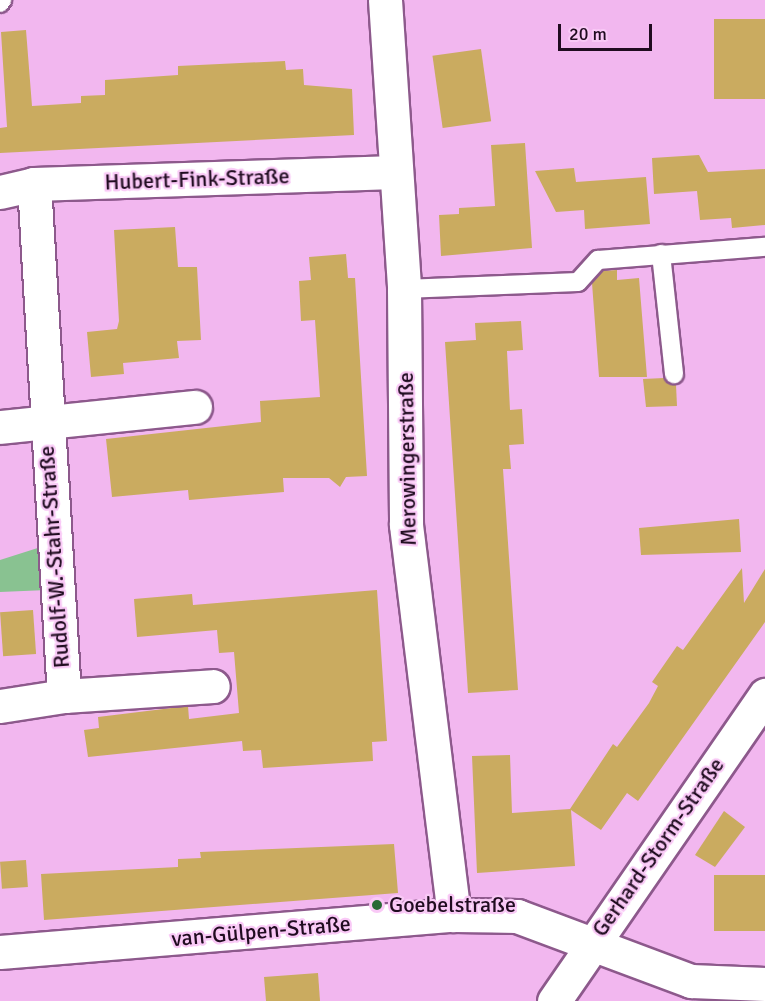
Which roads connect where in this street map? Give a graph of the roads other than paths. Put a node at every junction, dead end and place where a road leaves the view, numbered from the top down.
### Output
1 (385, 0) edge
2 (395, 172) junction
3 (34, 184) junction
4 (0, 192) edge
5 (765, 247) edge
6 (661, 254) junction
7 (404, 289) junction
8 (674, 374) dead end
9 (195, 407) dead end
10 (44, 419) junction
11 (0, 427) edge
12 (213, 686) dead end
13 (765, 695) edge
14 (64, 696) junction
15 (0, 706) edge
16 (454, 915) junction
17 (589, 945) junction
18 (0, 952) edge
19 (765, 984) edge
20 (554, 1001) edge

1 - 2 street, Merowingerstraße
2 - 3 street, Hubert-Fink-Straße
2 - 7 street, Merowingerstraße
3 - 4 street, Hubert-Fink-Straße
3 - 10 street, Rudolf-W.-Stahr-Straße
5 - 6 lane
6 - 7 lane
6 - 8 lane
7 - 16 street, Merowingerstraße
9 - 10 street, Rudolf-W.-Stahr-Straße
10 - 11 street, Rudolf-W.-Stahr-Straße
10 - 14 street, Rudolf-W.-Stahr-Straße
12 - 14 street, Rudolf-W.-Stahr-Straße
13 - 17 street, Gerhard-Storm-Straße
14 - 15 street, Rudolf-W.-Stahr-Straße
16 - 17 street, van-Gülpen-Straße
16 - 18 street, van-Gülpen-Straße
17 - 19 street
17 - 20 street, Gerhard-Storm-Straße

